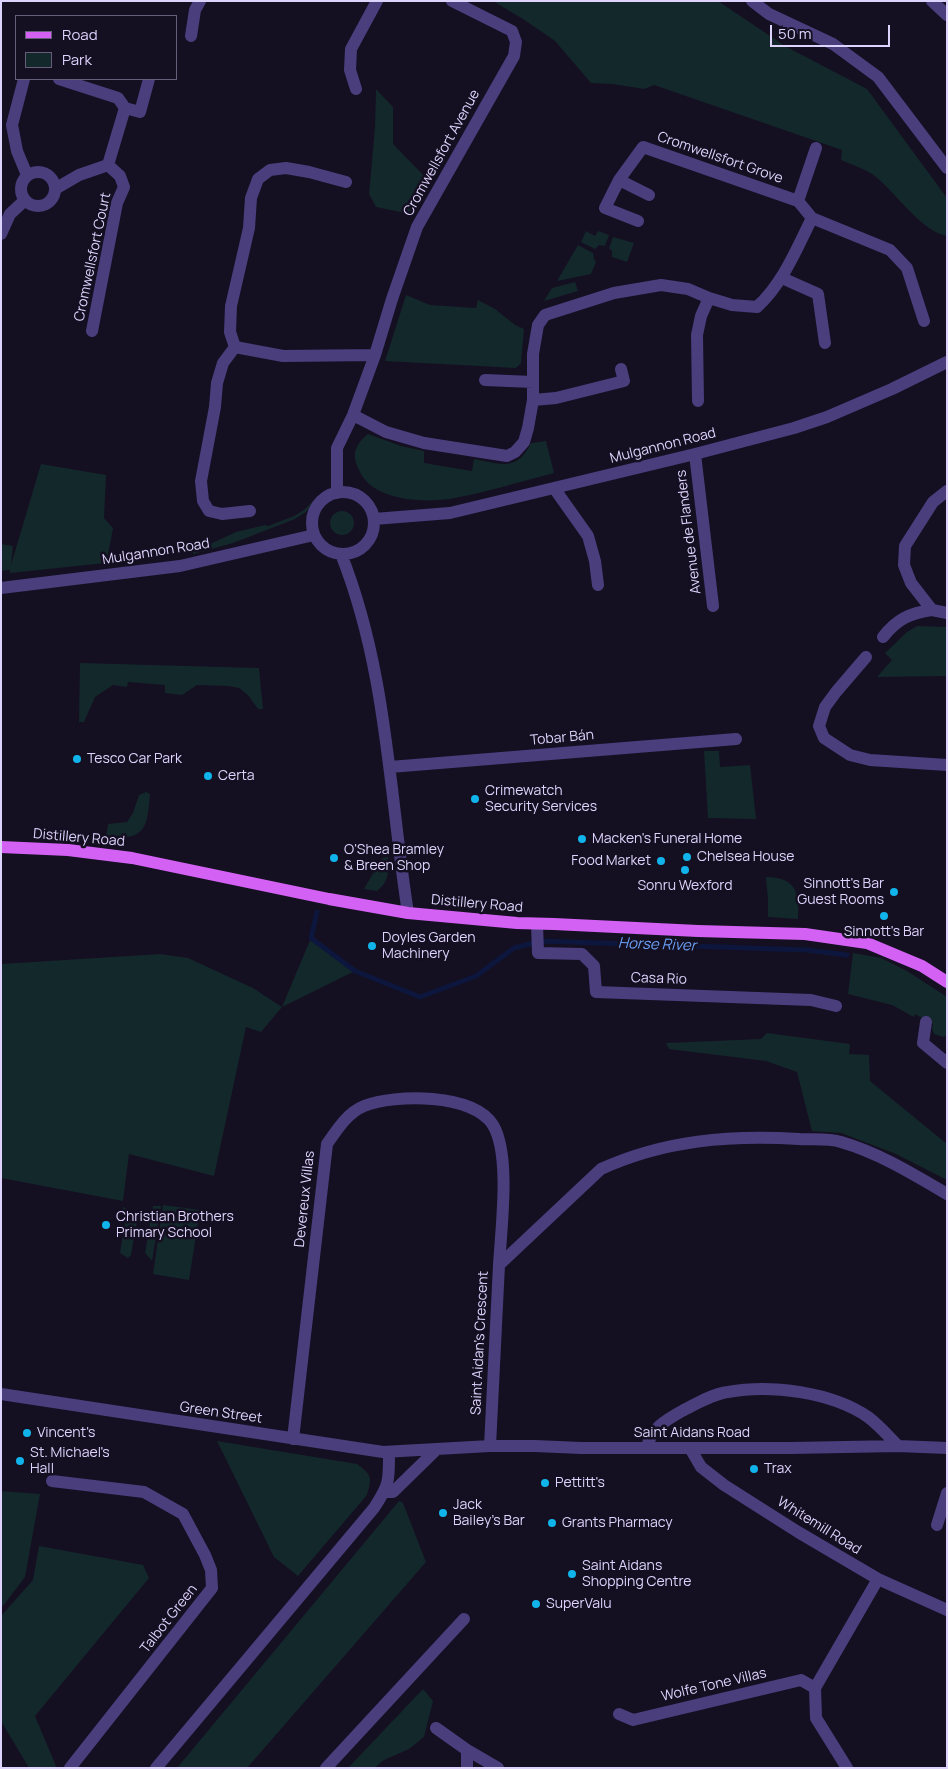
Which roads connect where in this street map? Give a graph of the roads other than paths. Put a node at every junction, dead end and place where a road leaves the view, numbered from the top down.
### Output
1 (200, 1) edge
2 (377, 1) edge
3 (452, 1) edge
4 (752, 1) edge
5 (932, 1) edge
6 (947, 15) edge
7 (191, 36) dead end
8 (24, 80) edge
9 (62, 80) edge
10 (149, 80) edge
11 (356, 89) dead end
12 (125, 108) junction
13 (816, 148) dead end
14 (108, 165) junction
15 (947, 168) edge
16 (27, 175) junction
17 (619, 180) junction
18 (346, 182) dead end
19 (55, 189) junction
20 (650, 195) dead end
21 (24, 201) junction
22 (798, 201) junction
23 (812, 218) junction
24 (638, 221) dead end
25 (1, 234) edge
26 (782, 278) junction
27 (709, 298) junction
28 (924, 321) dead end
29 (92, 331) dead end
30 (826, 343) dead end
31 (235, 347) junction
32 (376, 356) junction
33 (947, 362) edge
34 (621, 369) dead end
35 (484, 380) dead end
36 (533, 382) junction
37 (533, 400) junction
38 (698, 401) dead end
39 (353, 415) junction
40 (695, 454) junction
41 (554, 488) junction
42 (947, 491) edge
43 (337, 493) junction
44 (250, 512) dead end
45 (374, 519) junction
46 (314, 534) junction
47 (341, 554) junction
48 (598, 585) dead end
49 (1, 588) edge
50 (713, 606) dead end
51 (932, 610) junction
52 (947, 612) edge
53 (883, 637) dead end
54 (866, 658) dead end
55 (736, 739) dead end
56 (947, 765) edge
57 (390, 768) junction
58 (1, 847) edge
59 (408, 913) junction
60 (537, 924) junction
61 (947, 982) edge
62 (836, 1006) dead end
63 (926, 1022) dead end
64 (946, 1059) edge
65 (947, 1194) edge
66 (499, 1264) junction
67 (1, 1394) edge
68 (294, 1439) junction
69 (490, 1446) junction
70 (898, 1446) junction
71 (647, 1448) junction
72 (690, 1448) junction
73 (947, 1448) edge
74 (436, 1449) junction
75 (389, 1452) junction
76 (52, 1481) dead end
77 (385, 1492) junction
78 (947, 1493) edge
79 (937, 1525) dead end
80 (878, 1579) junction
81 (947, 1610) edge
82 (464, 1619) dead end
83 (815, 1688) junction
84 (619, 1714) dead end
85 (436, 1728) dead end
86 (467, 1750) junction
87 (70, 1768) edge
88 (156, 1768) edge
89 (326, 1768) edge
90 (467, 1768) edge
91 (498, 1768) edge
92 (847, 1768) edge

1 - 7 street
2 - 11 street
3 - 32 street, Cromwellsfort Avenue
4 - 15 street
5 - 6 street
8 - 16 street
9 - 12 street
10 - 12 street
12 - 14 street
13 - 22 street
14 - 19 street
14 - 29 street, Cromwellsfort Court
16 - 19 street
16 - 21 street
17 - 20 street
17 - 22 street, Cromwellsfort Grove
17 - 24 street, Cromwellsfort Grove
18 - 31 street
19 - 21 street
21 - 25 street
22 - 23 street
23 - 26 street
23 - 28 street
26 - 27 street
26 - 30 street
27 - 36 street
27 - 38 street
31 - 32 street
31 - 44 street
32 - 39 street, Cromwellsfort Avenue
33 - 40 street, Mulgannon Road
34 - 37 street
35 - 36 street
36 - 37 street
37 - 39 street
39 - 43 street, Cromwellsfort Avenue
40 - 41 street, Mulgannon Road
40 - 50 street, Avenue de Flanders
41 - 45 street, Mulgannon Road
41 - 48 street
42 - 51 street
43 - 45 street
43 - 46 street
45 - 47 street
46 - 47 street
46 - 49 street, Mulgannon Road
47 - 57 street
51 - 52 street
51 - 53 street
54 - 56 street
55 - 57 street, Tobar Bán
57 - 59 street
58 - 59 main road, Distillery Road
59 - 60 main road, Distillery Road
60 - 61 main road, Distillery Road
60 - 62 street, Casa Rio
63 - 64 street
65 - 66 street, Saint Aidan's Crescent
66 - 68 street, Devereux Villas
66 - 69 street, Saint Aidan's Crescent
67 - 68 street, Green Street
68 - 75 street, Green Street
69 - 71 street, Saint Aidans Road
69 - 74 street, Saint Aidans Road
70 - 71 street
70 - 72 street, Saint Aidans Road
70 - 73 street, Saint Aidans Road
71 - 72 street, Saint Aidans Road
72 - 80 street, Whitemill Road
74 - 75 street, Green Street
74 - 77 street
75 - 77 street
76 - 87 street, Talbot Green
77 - 88 street
78 - 79 street
80 - 81 street, Whitemill Road
80 - 83 street
82 - 89 street
83 - 84 street, Wolfe Tone Villas
83 - 92 street
85 - 86 street
86 - 90 street
86 - 91 street

